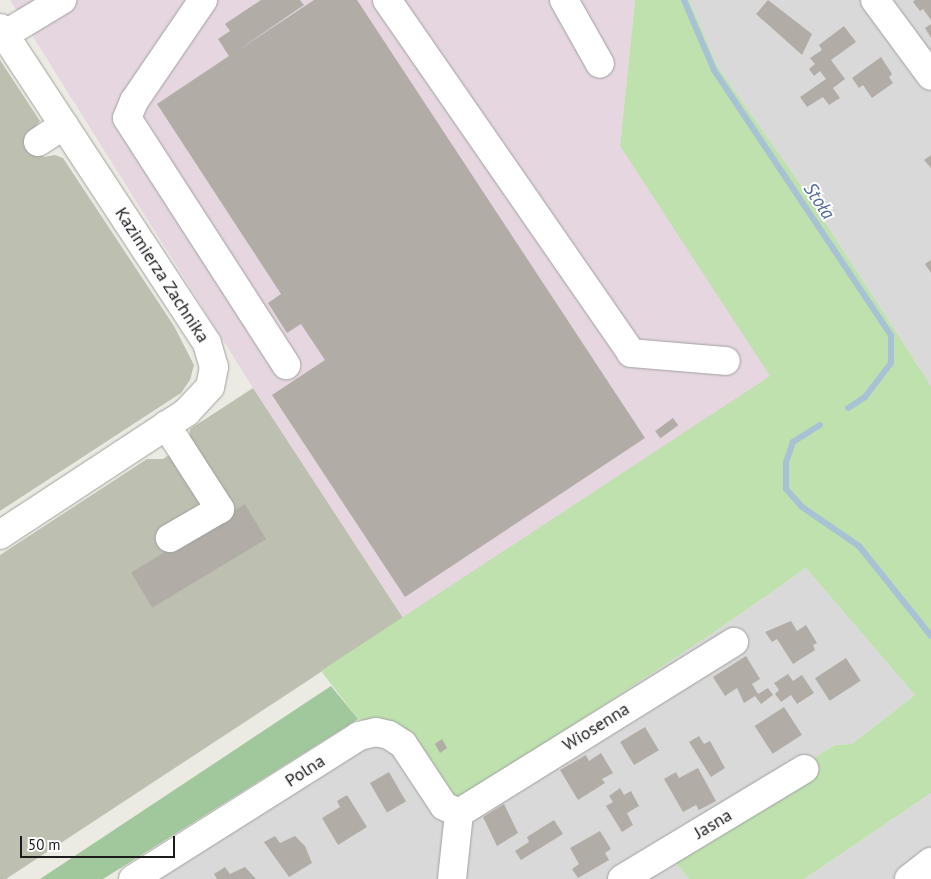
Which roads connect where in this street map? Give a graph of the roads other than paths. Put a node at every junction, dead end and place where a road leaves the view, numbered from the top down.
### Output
1 (62, 0) edge
2 (203, 0) edge
3 (387, 0) edge
4 (564, 0) edge
5 (876, 0) edge
6 (2, 32) edge
7 (600, 64) dead end
8 (931, 76) edge
9 (64, 125) junction
10 (38, 142) dead end
11 (726, 361) dead end
12 (286, 365) dead end
13 (166, 426) junction
14 (0, 535) edge
15 (170, 538) dead end
16 (734, 642) dead end
17 (804, 769) dead end
18 (459, 813) junction
19 (931, 862) edge
20 (133, 879) edge
21 (452, 879) edge
22 (622, 879) edge
23 (909, 879) edge

1 - 6 street
2 - 12 street
3 - 11 street
4 - 7 street
5 - 8 street
6 - 9 street, Kazimierza Zachnika
9 - 10 street
9 - 13 street, Kazimierza Zachnika
13 - 14 street, Kazimierza Zachnika
13 - 15 street
16 - 18 street, Wiosenna
17 - 22 street, Jasna
18 - 20 street, Polna
18 - 21 street
19 - 23 street

